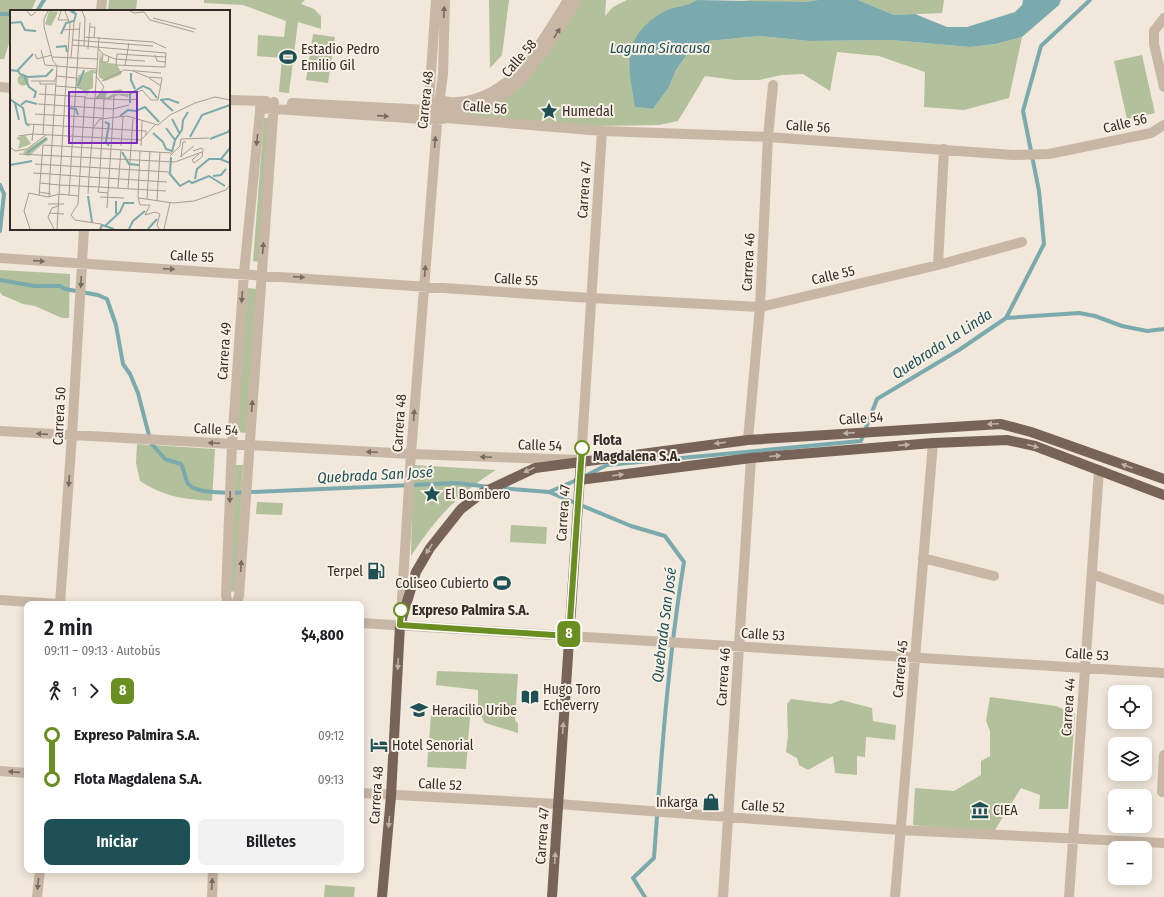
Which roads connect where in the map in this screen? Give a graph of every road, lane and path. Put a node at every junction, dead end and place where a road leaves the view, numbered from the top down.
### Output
1 (102, 0) edge
2 (436, 0) edge
3 (445, 0) edge
4 (568, 0) edge
5 (577, 0) edge
6 (101, 10) edge
7 (1164, 18) edge
8 (773, 85) dead end
9 (1164, 86) edge
10 (0, 87) edge
11 (10, 88) edge
12 (230, 100) edge
13 (260, 104) junction
14 (274, 105) junction
15 (436, 112) junction
16 (1164, 125) edge
17 (602, 131) junction
18 (768, 137) junction
19 (944, 149) junction
20 (84, 230) edge
21 (1022, 242) dead end
22 (0, 258) edge
23 (82, 264) junction
24 (938, 265) junction
25 (244, 273) junction
26 (261, 274) junction
27 (424, 287) junction
28 (591, 298) junction
29 (760, 307) junction
30 (0, 431) edge
31 (72, 435) junction
32 (748, 440) junction
33 (933, 443) junction
34 (232, 444) junction
35 (249, 445) junction
36 (410, 454) junction
37 (751, 458) junction
38 (581, 460) junction
39 (1099, 470) junction
40 (1164, 479) edge
41 (579, 480) junction
42 (1164, 495) edge
43 (923, 558) junction
44 (1092, 574) junction
45 (994, 576) dead end
46 (0, 600) edge
47 (1164, 600) edge
48 (59, 601) edge
49 (227, 601) edge
50 (237, 601) edge
51 (24, 602) edge
52 (364, 623) edge
53 (400, 625) junction
54 (569, 636) junction
55 (739, 646) junction
56 (915, 657) junction
57 (1085, 668) junction
58 (1164, 673) edge
59 (1164, 755) edge
60 (0, 771) edge
61 (24, 773) edge
62 (1164, 792) edge
63 (364, 793) edge
64 (391, 796) junction
65 (558, 804) junction
66 (728, 818) junction
67 (900, 830) junction
68 (1073, 839) junction
69 (1164, 844) edge
70 (40, 873) edge
71 (213, 873) edge
72 (37, 897) edge
73 (212, 897) edge
74 (382, 897) edge
75 (552, 897) edge
76 (723, 897) edge
77 (895, 897) edge
78 (1069, 897) edge

1 - 6 street
2 - 15 street, Carrera 48
15 -> 3 street, Carrera 48
4 - 15 street, Calle 58
15 -> 5 street, Calle 58
7 - 9 street
8 - 18 street, Carrera 46
10 - 11 street
12 - 13 street, Calle 56
13 - 14 street, Calle 56
13 -> 25 street, Carrera 49
14 - 15 street, Calle 56
26 -> 14 street
15 - 17 street, Calle 56
27 -> 15 street, Carrera 48
16 - 19 street, Calle 56
17 - 18 street, Calle 56
17 - 28 street, Carrera 47
18 - 19 street, Calle 56
18 - 29 street, Carrera 46
19 - 24 street
20 - 23 street, Carrera 50
21 - 24 street, Calle 55
22 -> 23 street, Calle 55
23 -> 25 street, Calle 55
23 -> 31 street, Carrera 50
24 - 29 street, Calle 55
25 - 26 street, Calle 55
25 -> 34 street, Carrera 49
26 -> 27 street, Calle 55
35 -> 26 street
27 - 28 street, Calle 55
36 -> 27 street, Carrera 48
28 - 29 street, Calle 55
28 - 38 street, Carrera 47
29 - 32 street, Carrera 46
31 -> 30 street, Calle 54
34 -> 31 street, Calle 54
31 -> 48 street, Carrera 50
32 -> 38 main road, Calle 54
40 -> 32 main road, Calle 54
37 -> 33 main road
33 -> 39 main road
33 - 43 street, Carrera 45
34 - 35 street, Calle 54
34 -> 49 street, Carrera 49
36 -> 35 street, Calle 54
50 -> 35 street
38 -> 36 street, Calle 54
36 - 53 street, Carrera 48
41 -> 37 main road
37 - 55 street, Carrera 46
38 - 41 main road, Carrera 47
38 -> 53 main road
39 - 42 main road
39 - 44 street, Carrera 44
41 - 54 main road, Carrera 47
43 - 45 street
43 - 56 street, Carrera 45
44 - 47 street
44 - 57 street, Carrera 44
46 - 51 street
52 - 53 street, Calle 53
53 - 54 street, Calle 53
53 -> 64 main road, Carrera 48
54 - 55 street, Calle 53
65 -> 54 main road, Carrera 47
55 - 56 street, Calle 53
55 - 66 street, Carrera 46
56 - 57 street, Calle 53
56 - 67 street, Carrera 45
57 - 58 street, Calle 53
57 - 68 street, Carrera 44
59 - 62 street
61 -> 60 street
63 - 64 street, Calle 52
64 - 65 street, Calle 52
64 -> 74 main road, Carrera 48
65 - 66 street, Calle 52
75 -> 65 main road, Carrera 47
66 - 67 street, Calle 52
66 - 76 street, Carrera 46
67 - 68 street, Calle 52
67 - 77 street, Carrera 45
68 - 69 street, Calle 52
68 - 78 street, Carrera 44
70 -> 72 street
73 -> 71 street

